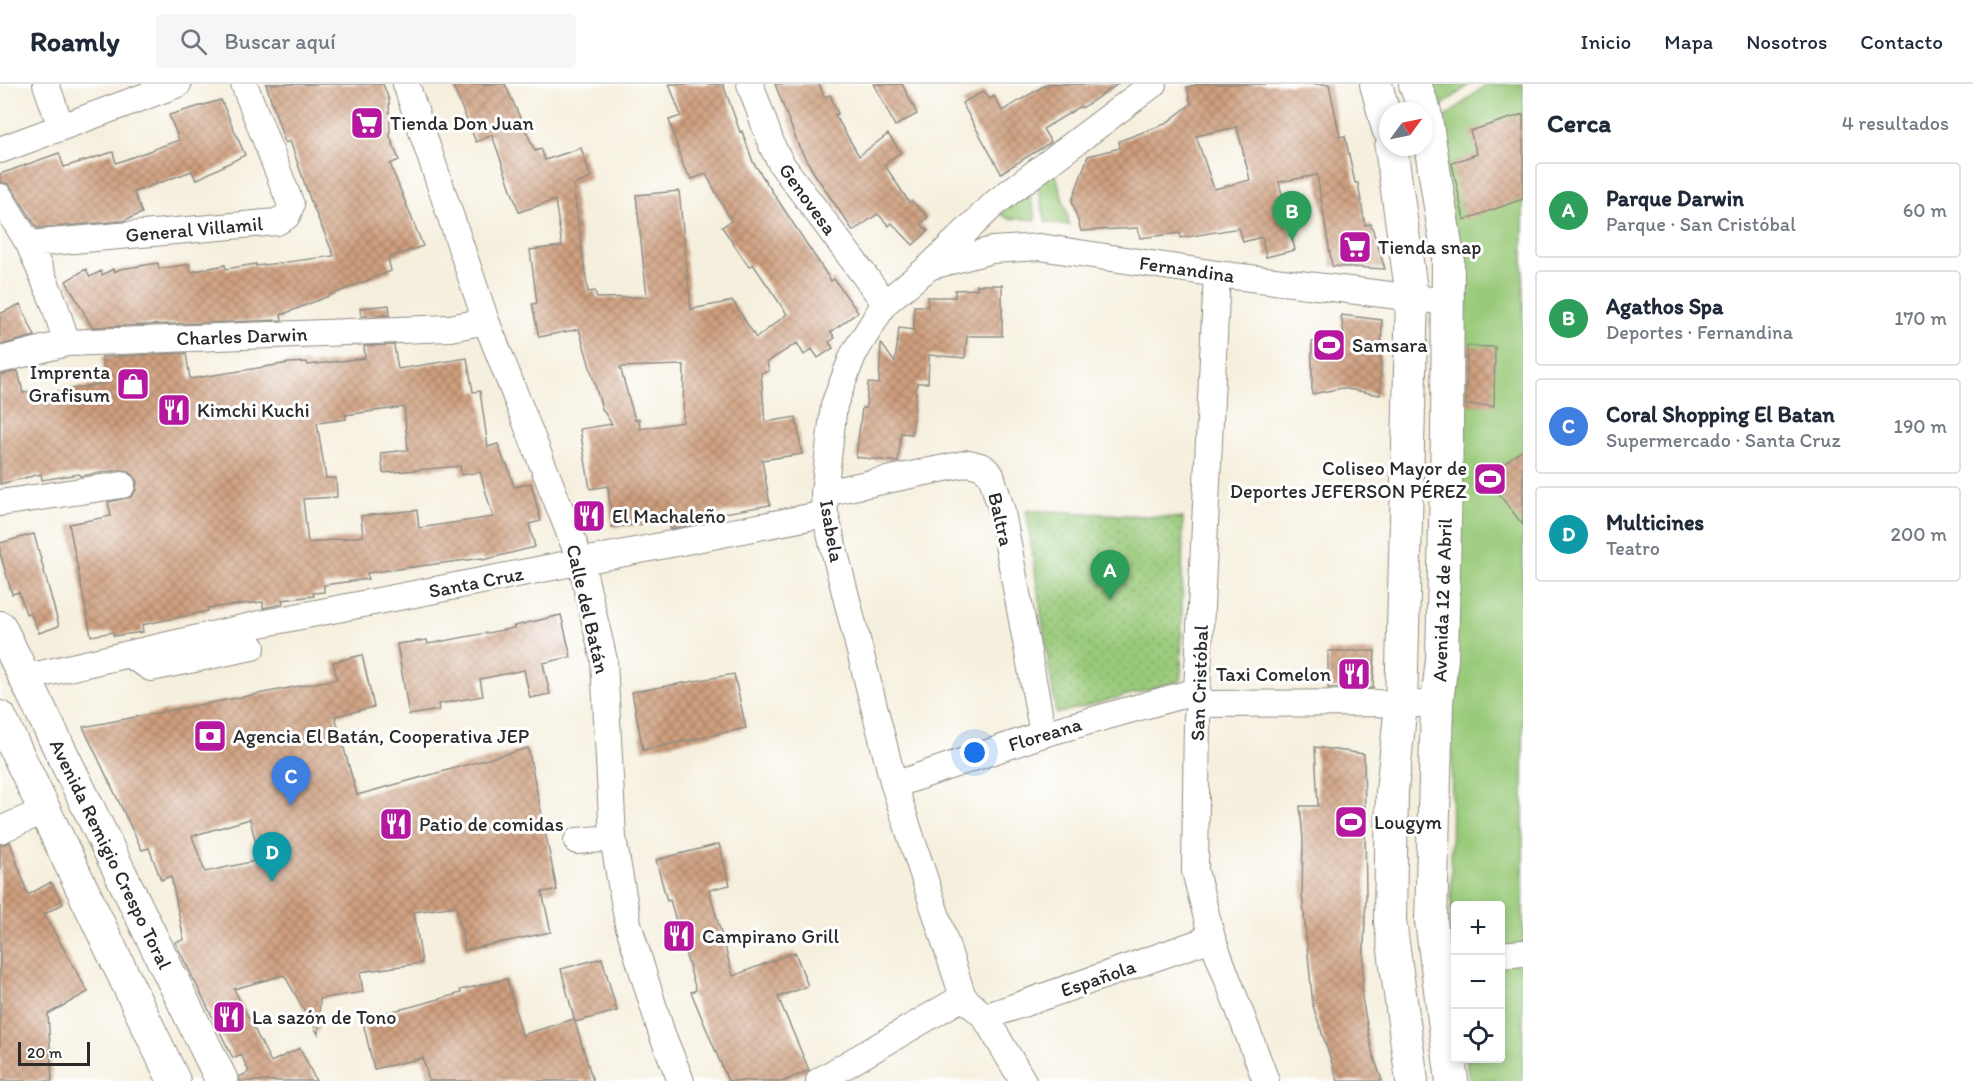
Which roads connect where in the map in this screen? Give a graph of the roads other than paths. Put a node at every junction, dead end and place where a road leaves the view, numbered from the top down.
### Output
1 (46, 84) edge
2 (178, 84) edge
3 (244, 84) edge
4 (406, 84) edge
5 (750, 84) edge
6 (1153, 84) edge
7 (1376, 84) edge
8 (1415, 84) edge
9 (1381, 102) edge
10 (61, 127) junction
11 (0, 150) edge
12 (1392, 156) edge
13 (0, 197) edge
14 (29, 244) junction
15 (928, 267) junction
16 (1217, 274) junction
17 (1412, 297) junction
18 (1448, 302) junction
19 (885, 303) junction
20 (486, 321) junction
21 (67, 343) junction
22 (0, 360) edge
23 (122, 485) dead end
24 (0, 503) edge
25 (825, 503) junction
26 (581, 562) junction
27 (0, 627) edge
28 (252, 647) dead end
29 (128, 654) junction
30 (24, 678) junction
31 (1198, 697) junction
32 (1437, 703) junction
33 (1401, 705) junction
34 (0, 717) edge
35 (1043, 734) junction
36 (894, 785) junction
37 (46, 810) junction
38 (0, 830) edge
39 (613, 838) junction
40 (577, 841) dead end
41 (1212, 938) junction
42 (1523, 953) edge
43 (1505, 955) edge
44 (1446, 962) edge
45 (963, 997) junction
46 (985, 1017) junction
47 (174, 1081) edge
48 (222, 1081) edge
49 (681, 1081) edge
50 (819, 1081) edge
51 (1023, 1081) edge
52 (1266, 1081) edge
53 (1412, 1081) edge
54 (1452, 1081) edge

1 - 10 street
2 - 10 street
3 - 14 street, General Villamil
4 - 20 street, Calle del Batán
5 - 19 street, Genovesa
6 - 15 street, Isabela
7 - 9 main road
8 - 18 main road, Avenida 12 de Abril
10 - 11 street
12 - 17 main road, Avenida 12 de Abril
13 - 14 street
14 - 21 street
15 - 16 street, Fernandina
15 - 19 street, Isabela
16 - 17 street, Fernandina
16 - 31 street, San Cristóbal
17 - 18 street, Fernandina
17 - 33 main road, Avenida 12 de Abril
18 - 32 main road, Avenida 12 de Abril
19 - 25 street, Isabela
20 - 21 street, Charles Darwin
20 - 26 street, Calle del Batán
21 - 22 street, Charles Darwin
23 - 24 street
25 - 26 street, Santa Cruz
25 - 35 street, Baltra
25 - 36 street, Isabela
26 - 29 street, Santa Cruz
26 - 39 street, Calle del Batán
27 - 30 main road, Avenida Remigio Crespo Toral
28 - 29 street
29 - 30 street, Santa Cruz
30 - 48 main road, Avenida Remigio Crespo Toral
31 - 33 street, Floreana
31 - 35 street, Floreana
31 - 41 street, San Cristóbal
32 - 33 street, Floreana
32 - 44 main road, Avenida 12 de Abril
33 - 53 main road, Avenida 12 de Abril
34 - 37 main road, Avenida Remigio Crespo Toral
35 - 36 street, Floreana
36 - 45 street, Isabela
37 - 38 street
37 - 47 main road, Avenida Remigio Crespo Toral
39 - 40 street
39 - 49 street, Calle del Batán
41 - 46 street, Española
41 - 52 street, San Cristóbal
42 - 43 street
44 - 54 main road, Avenida 12 de Abril
45 - 46 street, Isabela
45 - 50 street
46 - 51 street, Isabela

